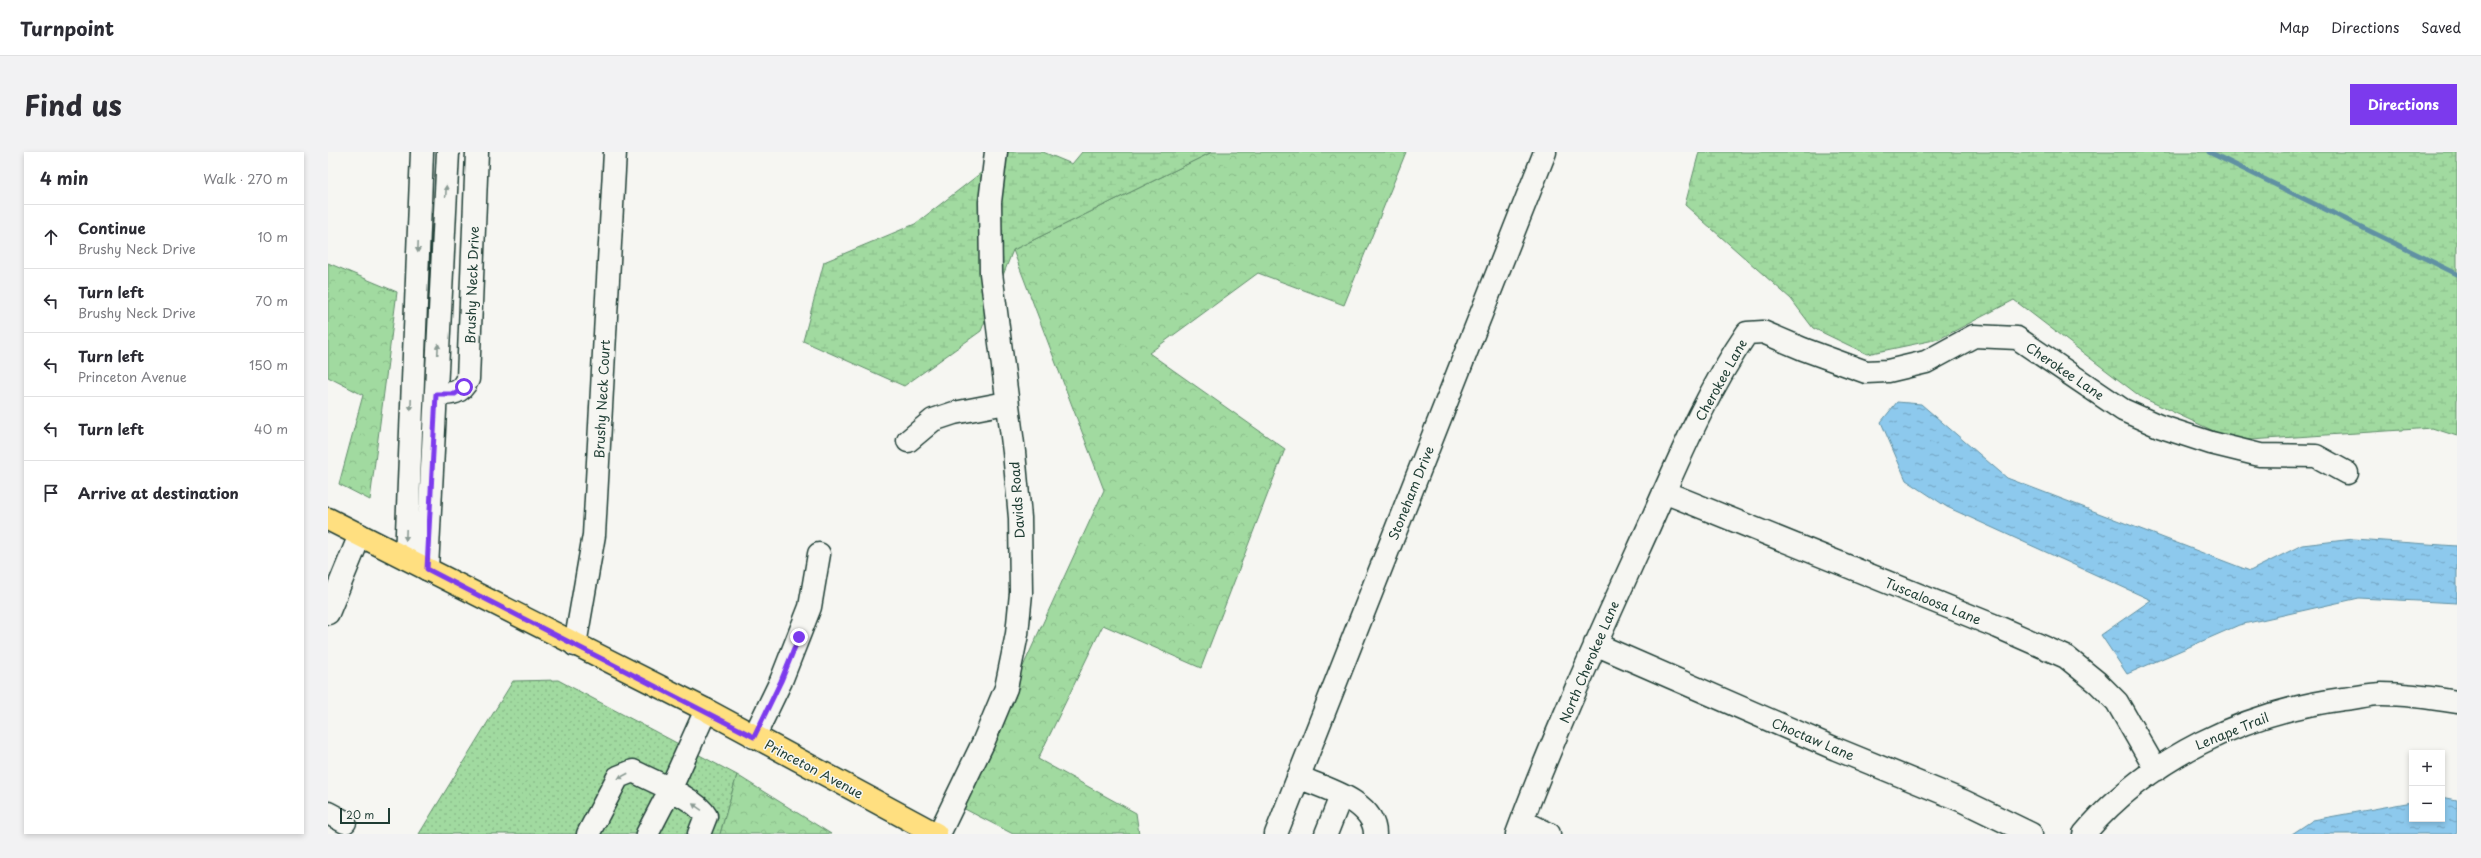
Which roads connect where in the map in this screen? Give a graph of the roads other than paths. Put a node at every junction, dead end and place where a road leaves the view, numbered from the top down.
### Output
1 (422, 152) edge
2 (448, 152) edge
3 (477, 152) edge
4 (615, 152) edge
5 (996, 152) edge
6 (1545, 152) edge
7 (419, 216) junction
8 (445, 217) junction
9 (413, 378) junction
10 (436, 386) junction
11 (1006, 403) junction
12 (908, 441) dead end
13 (2347, 473) dead end
14 (1664, 492) junction
15 (328, 519) edge
16 (360, 535) junction
17 (819, 554) dead end
18 (406, 558) junction
19 (427, 569) junction
20 (328, 613) edge
21 (1595, 644) junction
22 (575, 645) junction
23 (2457, 702) edge
24 (706, 710) junction
25 (754, 737) junction
26 (2156, 770) junction
27 (1298, 777) junction
28 (670, 790) junction
29 (1341, 796) junction
30 (1519, 828) edge
31 (588, 834) edge
32 (647, 834) edge
33 (699, 834) edge
34 (938, 834) edge
35 (1276, 834) edge
36 (1326, 834) edge
37 (1375, 834) edge
38 (1549, 834) edge
39 (2030, 834) edge
40 (2084, 834) edge

1 - 7 street
8 -> 2 street
3 - 10 street, Brushy Neck Drive
4 - 22 street, Brushy Neck Court
5 - 11 street, Davids Road
6 - 27 street, Stoneham Drive
7 - 8 street
7 -> 9 street
10 -> 8 street
9 - 10 street, Brushy Neck Drive
9 -> 18 street
10 - 19 street
11 - 12 street
11 - 34 street, Davids Road
13 - 14 street, Cherokee Lane
14 - 21 street, North Cherokee Lane
14 - 26 street, Tuscaloosa Lane
15 - 16 main road, Princeton Avenue
16 - 18 main road, Princeton Avenue
16 - 20 street
17 - 25 street
18 - 19 main road, Princeton Avenue
19 - 22 main road, Princeton Avenue
21 - 30 street, North Cherokee Lane
21 - 39 street, Choctaw Lane
22 - 24 main road, Princeton Avenue
23 - 26 street, Lenape Trail
24 - 25 main road, Princeton Avenue
24 - 28 street
25 - 34 main road, Princeton Avenue
26 - 40 street, Lenape Trail
27 - 29 street
27 - 35 street, Stoneham Drive
28 -> 31 street
28 - 32 street
33 -> 28 street
29 - 36 street
29 - 37 street
30 - 38 street

